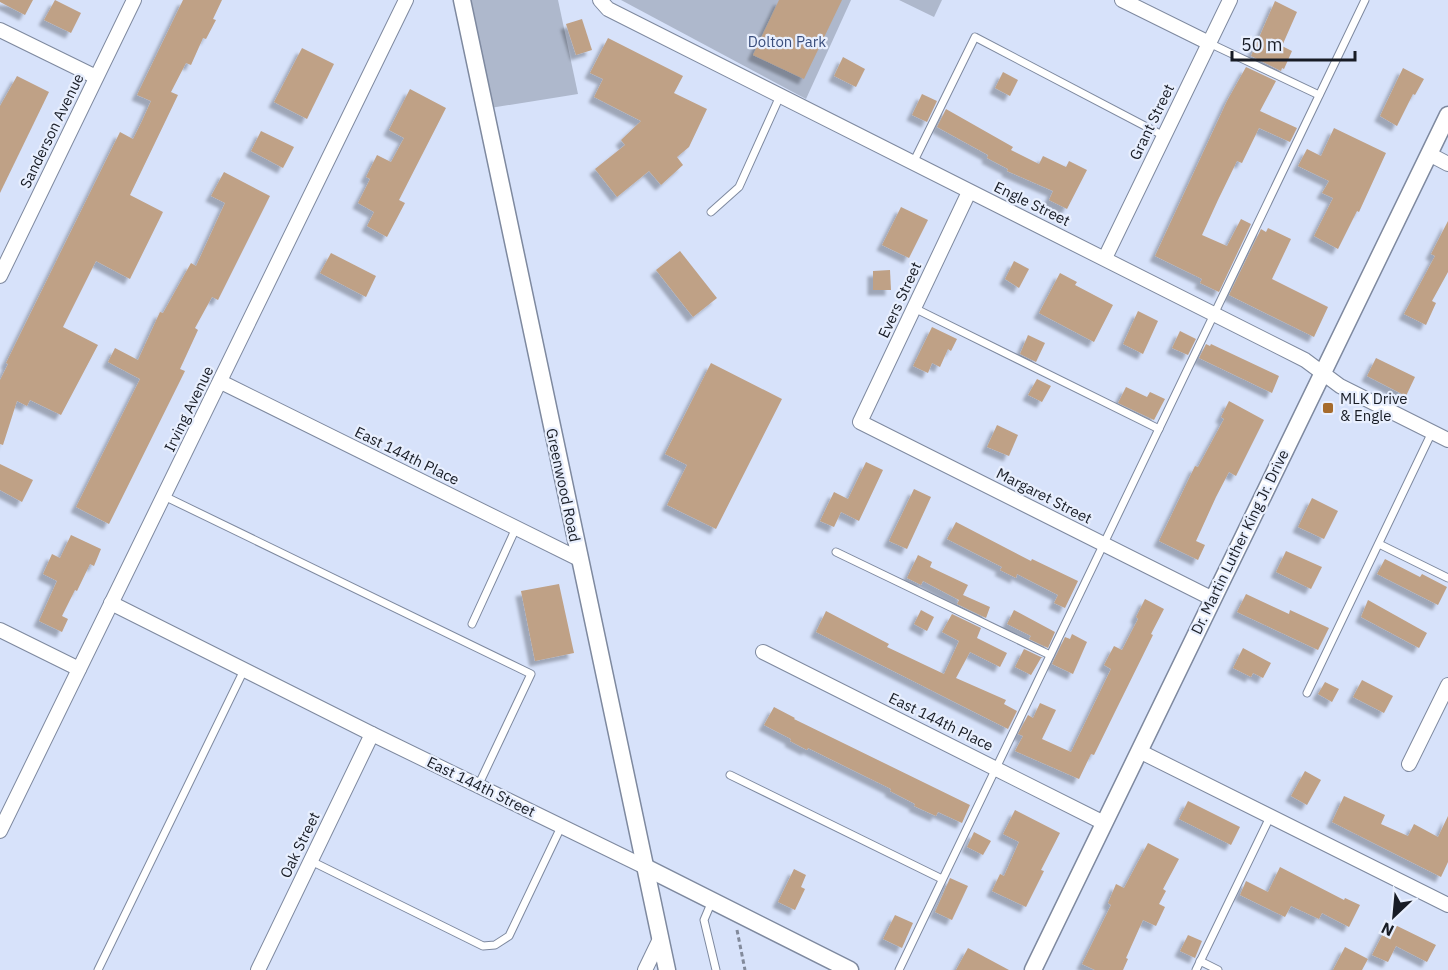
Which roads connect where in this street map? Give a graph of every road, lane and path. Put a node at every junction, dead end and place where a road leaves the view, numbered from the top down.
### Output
1 (134, 0) edge
2 (406, 0) edge
3 (462, 0) edge
4 (600, 0) edge
5 (1122, 0) edge
6 (1230, 0) edge
7 (1365, 0) edge
8 (0, 30) edge
9 (1209, 43) junction
10 (96, 78) junction
11 (780, 96) junction
12 (1320, 96) junction
13 (1448, 115) edge
14 (1164, 136) junction
15 (1429, 154) junction
16 (913, 163) junction
17 (1448, 164) edge
18 (969, 192) junction
19 (711, 212) dead end
20 (1105, 258) junction
21 (0, 276) edge
22 (914, 308) junction
23 (1214, 314) junction
24 (1322, 374) junction
25 (221, 382) junction
26 (860, 422) joint
27 (1159, 429) junction
28 (1432, 432) junction
29 (1448, 440) edge
30 (164, 496) junction
31 (516, 528) junction
32 (1103, 544) junction
33 (1378, 544) junction
34 (836, 552) dead end
35 (579, 559) junction
36 (1448, 578) edge
37 (1213, 599) junction
38 (111, 603) junction
39 (472, 624) dead end
40 (0, 630) edge
41 (763, 652) dead end
42 (1050, 655) junction
43 (79, 669) junction
44 (244, 670) junction
45 (1448, 685) edge
46 (1307, 693) dead end
47 (372, 734) junction
48 (1139, 751) junction
49 (1409, 764) dead end
50 (996, 768) junction
51 (730, 775) dead end
52 (478, 786) junction
53 (1270, 816) junction
54 (1104, 823) junction
55 (561, 826) junction
56 (0, 831) edge
57 (310, 861) junction
58 (645, 867) junction
59 (942, 879) junction
60 (712, 901) junction
61 (1448, 905) edge
62 (736, 928) dead end
63 (660, 939) junction
64 (1200, 961) junction
65 (98, 970) edge
66 (258, 970) edge
67 (645, 970) edge
68 (667, 970) edge
69 (716, 970) edge
70 (746, 970) edge
71 (850, 970) edge
72 (898, 970) edge
73 (1033, 970) edge
74 (1196, 970) edge
75 (1218, 970) edge

1 - 10 street, Sanderson Avenue
2 - 25 street, Irving Avenue
3 - 35 street, Greenwood Road
4 - 11 street, Engle Street
5 - 9 street
6 - 9 street, Grant Street
7 - 12 lane
8 - 10 street
9 - 12 lane
9 - 14 street, Grant Street
10 - 21 street, Sanderson Avenue
11 - 16 street, Engle Street
11 - 19 lane
12 - 23 lane
13 - 15 street, Dr. Martin Luther King Jr. Drive
14 - 16 lane
14 - 20 street, Grant Street
15 - 17 street
15 - 24 street, Dr. Martin Luther King Jr. Drive
16 - 18 street, Engle Street
18 - 20 street, Engle Street
18 - 22 street, Evers Street
20 - 23 street, Engle Street
22 - 26 street, Evers Street
22 - 27 lane
23 - 24 street, Engle Street
23 - 27 lane
24 - 28 street, Engle Street
24 - 37 street, Dr. Martin Luther King Jr. Drive
25 - 30 street, Irving Avenue
25 - 31 street, East 144th Place
26 - 32 street, Margaret Street
27 - 32 lane
28 - 29 street, Engle Street
28 - 33 lane
30 - 38 street, Irving Avenue
30 - 52 lane
31 - 35 street, East 144th Place
31 - 39 lane
32 - 37 street, Margaret Street
32 - 42 lane
33 - 36 lane
33 - 46 lane
34 - 42 lane
35 - 58 street, Greenwood Road
37 - 48 street, Dr. Martin Luther King Jr. Drive
38 - 43 street, Irving Avenue
38 - 44 street, East 144th Street
40 - 43 street
41 - 50 street, East 144th Place
42 - 50 lane
43 - 56 street, Irving Avenue
44 - 47 street, East 144th Street
44 - 65 lane
45 - 49 street
47 - 52 street, East 144th Street
47 - 57 street, Oak Street
48 - 53 street
48 - 54 street, Dr. Martin Luther King Jr. Drive
50 - 54 street, East 144th Place
50 - 59 lane
51 - 59 lane
52 - 55 street, East 144th Street
53 - 61 street
53 - 64 lane
54 - 73 street, Dr. Martin Luther King Jr. Drive
55 - 57 lane
55 - 58 street, East 144th Street
57 - 66 street, Oak Street
58 - 60 street, East 144th Street
58 - 63 street, Greenwood Road
59 - 72 lane
60 - 69 lane
60 - 71 street, East 144th Street
62 - 70 path
63 - 67 street
63 - 68 street, Greenwood Road
64 - 74 lane
64 - 75 lane

